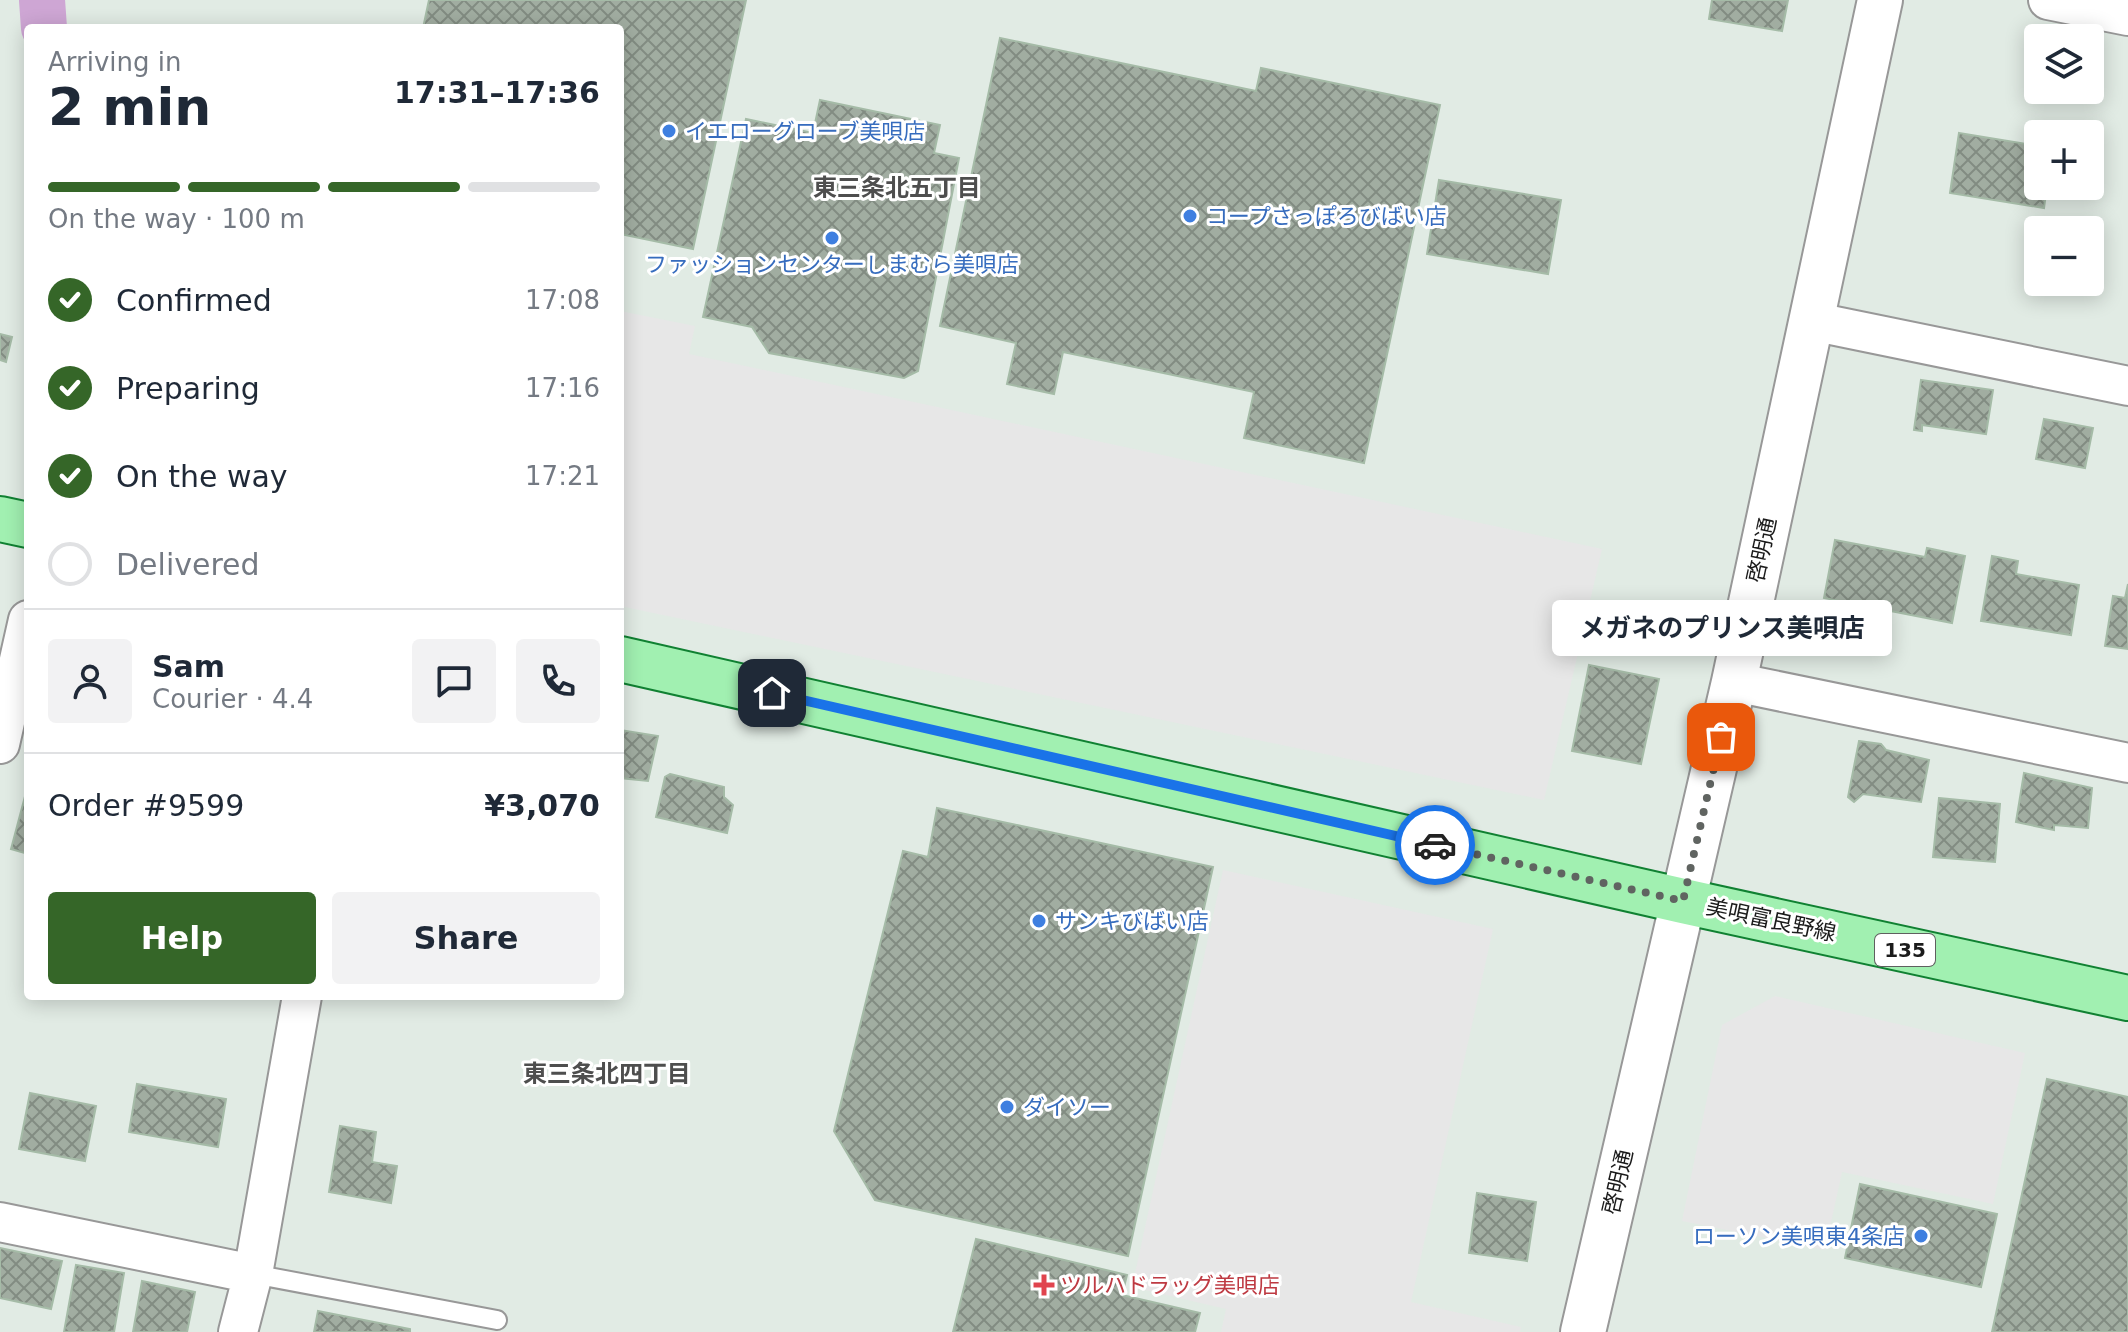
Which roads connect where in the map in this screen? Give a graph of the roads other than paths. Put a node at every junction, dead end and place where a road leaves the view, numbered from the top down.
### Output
1 (1880, 0) edge
2 (2048, 0) edge
3 (2128, 16) edge
4 (1811, 321) junction
5 (2128, 386) edge
6 (0, 519) edge
7 (24, 524) edge
8 (24, 638) edge
9 (624, 660) edge
10 (1734, 682) junction
11 (0, 744) edge
12 (2128, 763) edge
13 (1683, 901) junction
14 (2128, 998) edge
15 (301, 1000) edge
16 (0, 1222) edge
17 (253, 1274) junction
18 (497, 1320) dead end
19 (238, 1332) edge
20 (1583, 1332) edge

1 - 4 street, 啓明通
2 - 3 street
4 - 5 street
4 - 10 street, 啓明通
6 - 7 main road
8 - 11 street
9 - 13 main road, 美唄富良野線 / 135
10 - 12 street
10 - 13 street, 啓明通
13 - 14 main road, 美唄富良野線 / 135
13 - 20 street, 啓明通
15 - 17 street
16 - 17 street
17 - 18 lane
17 - 19 street

